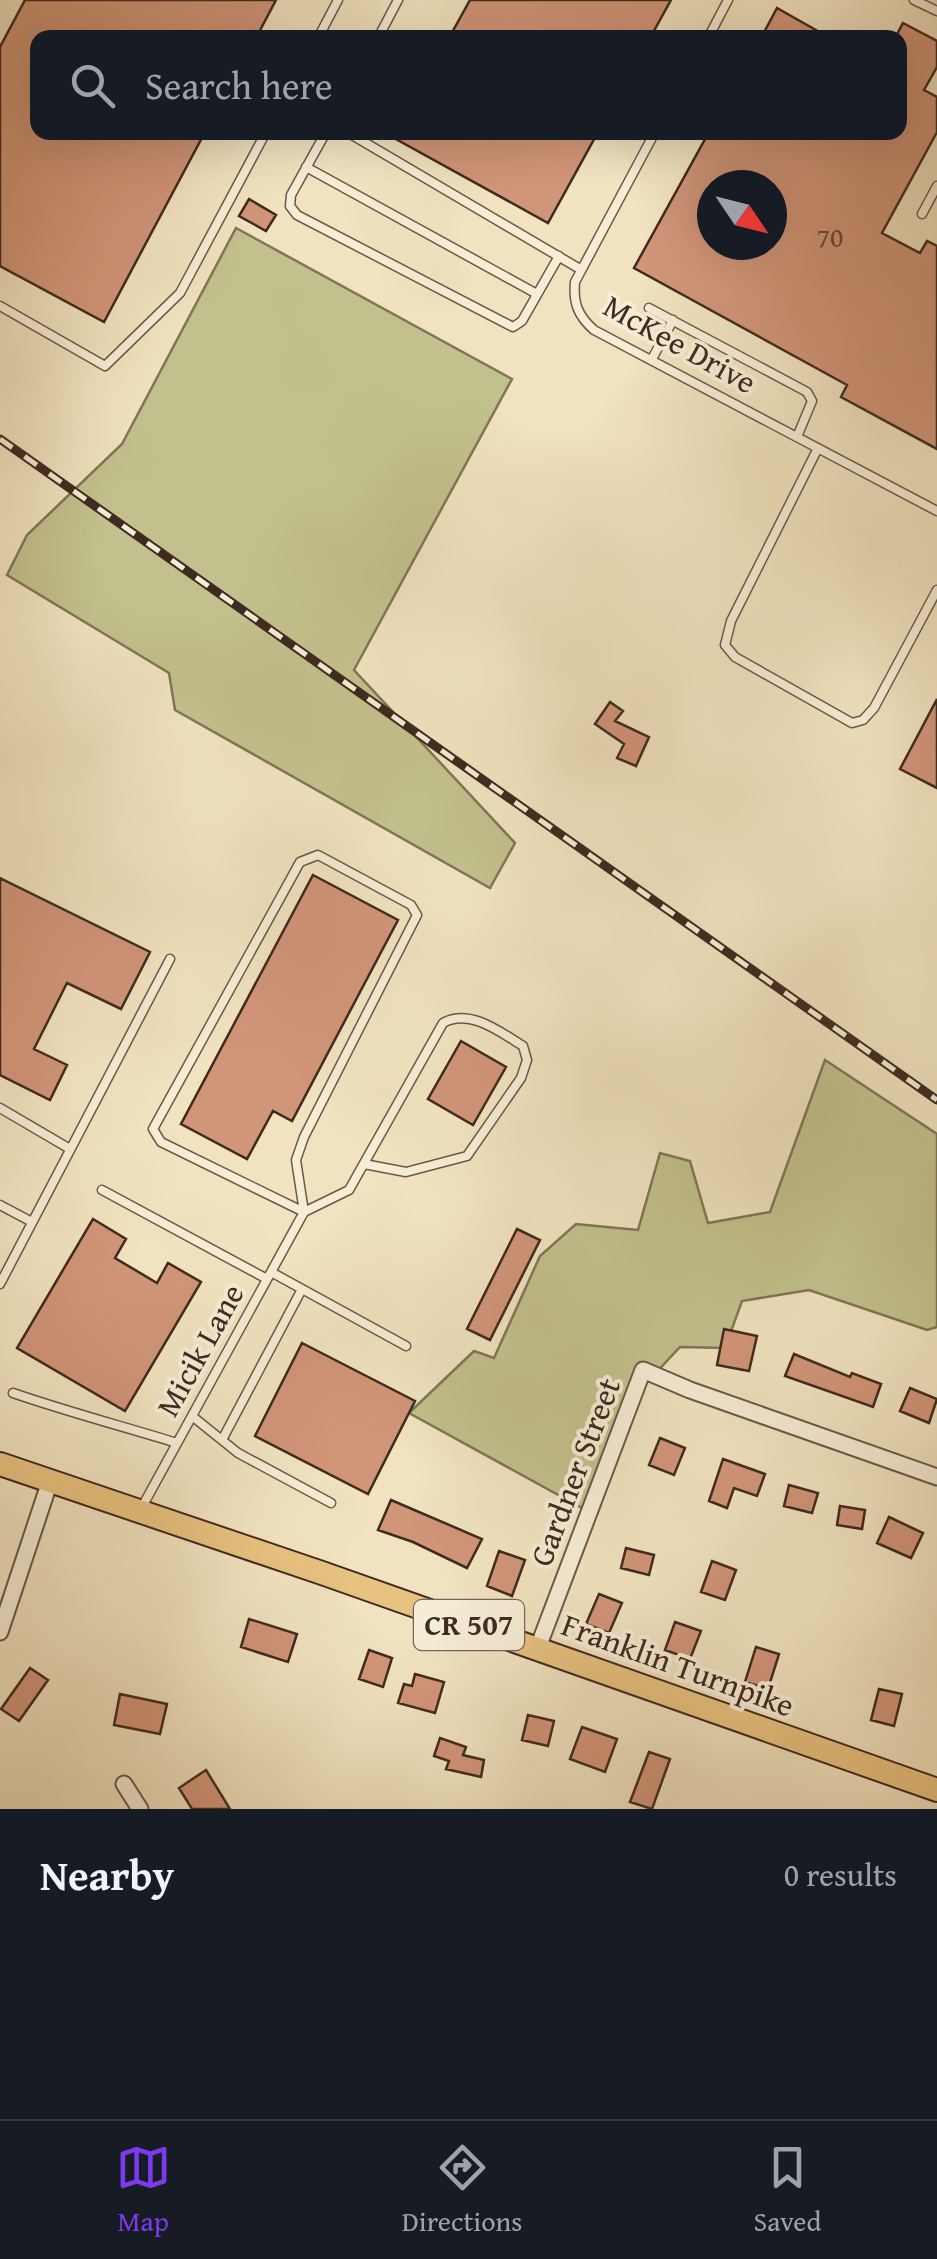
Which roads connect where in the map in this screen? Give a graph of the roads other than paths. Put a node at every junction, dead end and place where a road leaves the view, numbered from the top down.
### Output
1 (338, 0) edge
2 (398, 0) edge
3 (728, 0) edge
4 (914, 0) edge
5 (937, 10) edge
6 (322, 30) edge
7 (382, 30) edge
8 (712, 30) edge
9 (262, 140) edge
10 (321, 140) edge
11 (360, 140) edge
12 (651, 140) edge
13 (306, 167) junction
14 (937, 186) edge
15 (922, 214) dead end
16 (558, 256) junction
17 (580, 269) junction
18 (537, 294) junction
19 (0, 306) edge
20 (650, 308) dead end
21 (673, 320) junction
22 (652, 359) junction
23 (798, 437) junction
24 (818, 448) junction
25 (937, 511) edge
26 (937, 590) edge
27 (170, 959) dead end
28 (0, 1108) edge
29 (70, 1149) junction
30 (364, 1164) junction
31 (102, 1190) dead end
32 (0, 1204) edge
33 (304, 1212) junction
34 (32, 1222) junction
35 (269, 1276) junction
36 (0, 1284) edge
37 (302, 1289) junction
38 (406, 1346) dead end
39 (13, 1393) dead end
40 (192, 1416) junction
41 (222, 1440) junction
42 (177, 1443) junction
43 (0, 1464) edge
44 (937, 1477) edge
45 (50, 1480) junction
46 (331, 1503) dead end
47 (140, 1511) junction
48 (0, 1632) edge
49 (537, 1650) junction
50 (124, 1784) dead end
51 (937, 1790) edge
52 (140, 1809) edge

1 - 6 lane
2 - 7 lane
3 - 8 lane
4 - 5 lane
9 - 19 lane
10 - 13 lane
11 - 16 lane
12 - 17 lane, McKee Drive
13 - 18 lane
13 - 18 lane
14 - 15 lane
16 - 17 lane
16 - 18 lane
17 - 22 lane, McKee Drive
20 - 21 lane
21 - 22 lane
21 - 23 lane
22 - 23 lane, McKee Drive
23 - 24 lane, McKee Drive
24 - 25 lane, McKee Drive
24 - 26 lane
27 - 29 lane
28 - 29 lane
29 - 34 lane
30 - 30 lane
30 - 33 lane
31 - 35 lane
32 - 34 lane
33 - 33 lane
33 - 35 lane, Micik Lane
34 - 36 lane
35 - 37 lane
35 - 40 lane, Micik Lane
37 - 38 lane
37 - 41 lane
39 - 42 lane
40 - 41 lane
40 - 42 lane, Micik Lane
41 - 46 lane
42 - 47 lane, Micik Lane
43 - 45 main road, Franklin Turnpike / CR 507
44 - 49 street, Gardner Street
45 - 47 main road, Franklin Turnpike / CR 507
45 - 48 street
47 - 49 main road, Franklin Turnpike / CR 507
49 - 51 main road, Franklin Turnpike / CR 507
50 - 52 street

